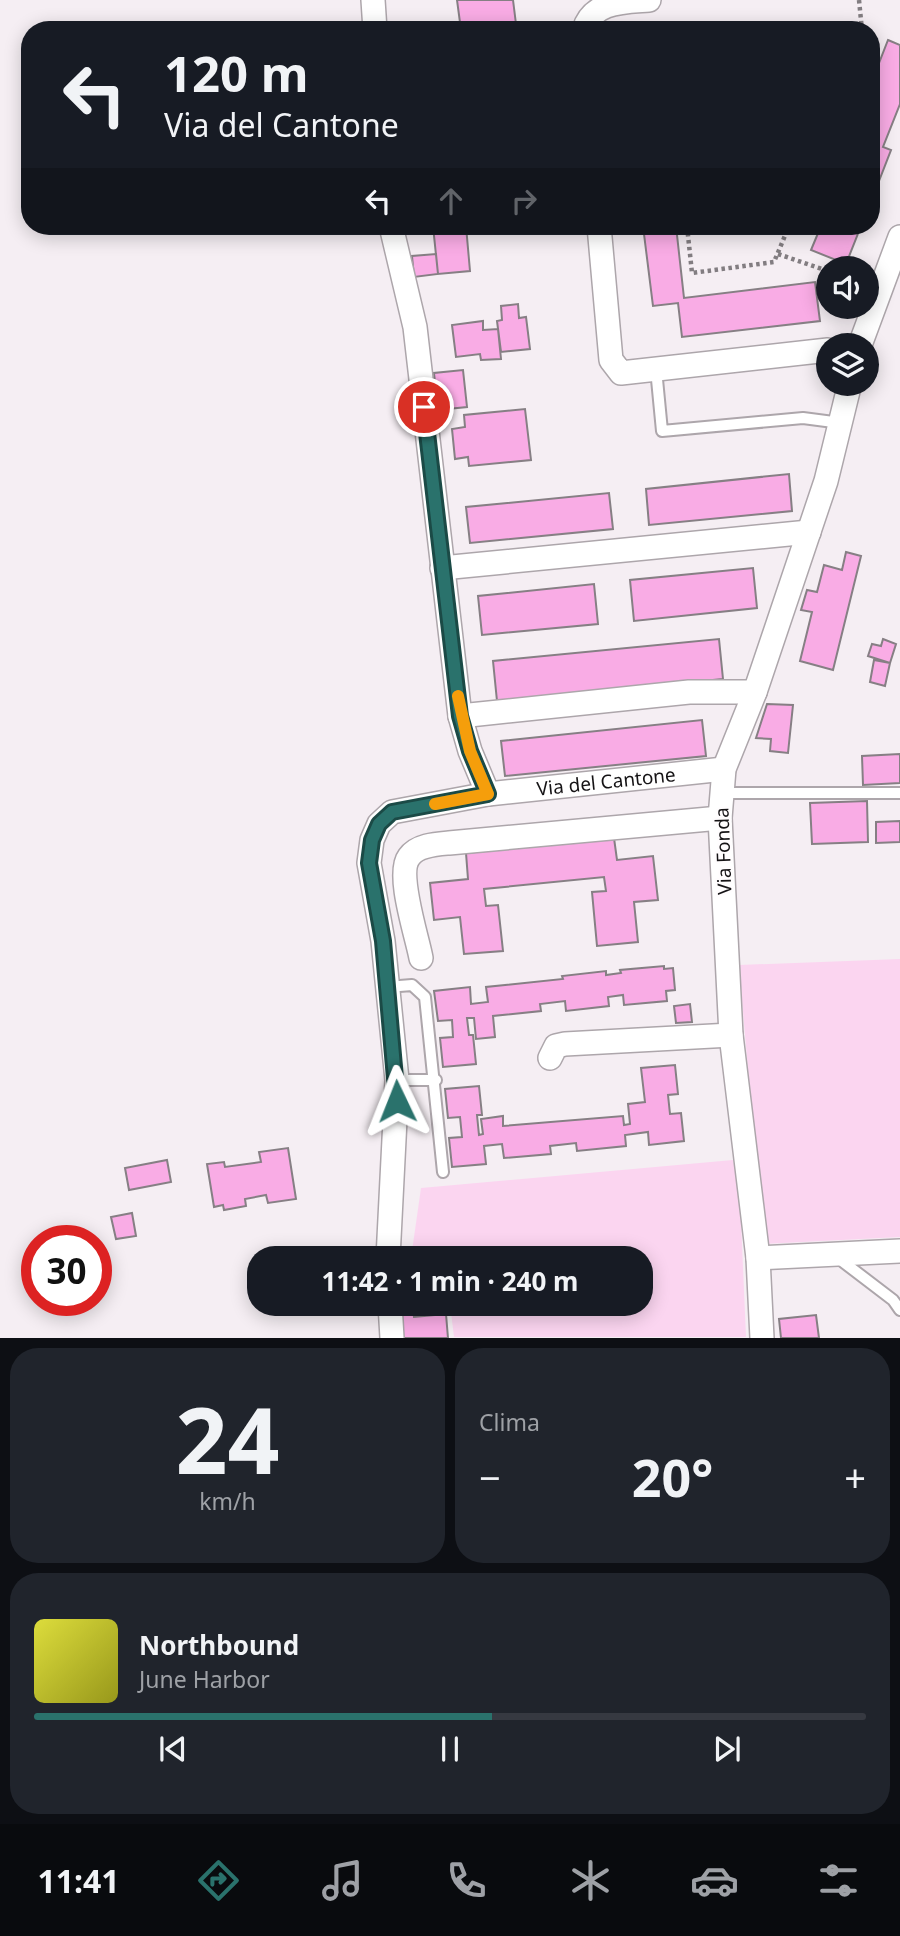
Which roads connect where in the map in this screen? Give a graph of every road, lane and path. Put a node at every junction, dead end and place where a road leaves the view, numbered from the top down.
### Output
1 (373, 0) edge
2 (649, 0) edge
3 (859, 0) edge
4 (374, 21) edge
5 (588, 21) edge
6 (861, 21) edge
7 (393, 235) edge
8 (599, 235) edge
9 (688, 235) edge
10 (785, 235) edge
11 (900, 237) edge
12 (778, 254) junction
13 (816, 267) edge
14 (864, 333) edge
15 (816, 351) edge
16 (656, 369) junction
17 (847, 396) edge
18 (841, 423) junction
19 (809, 532) junction
20 (442, 568) junction
21 (755, 692) junction
22 (460, 716) junction
23 (724, 769) junction
24 (722, 793) junction
25 (900, 793) edge
26 (488, 794) junction
27 (720, 818) junction
28 (422, 958) dead end
29 (387, 987) junction
30 (731, 1035) junction
31 (550, 1058) dead end
32 (397, 1080) junction
33 (436, 1080) junction
34 (443, 1172) dead end
35 (389, 1246) edge
36 (900, 1251) edge
37 (834, 1254) junction
38 (758, 1258) junction
39 (900, 1310) edge
40 (391, 1316) edge
41 (393, 1338) edge
42 (762, 1338) edge

1 - 4 street
2 - 5 street
3 - 6 path
7 - 20 street
8 - 16 street
9 - 12 path
10 - 12 path
11 - 14 street
12 - 13 path
15 - 16 street
16 - 18 lane
17 - 18 street, Via Fonda
18 - 19 street, Via Fonda
19 - 20 street
19 - 21 street, Via Fonda
20 - 22 street
21 - 22 street
21 - 23 street, Via Fonda
22 - 26 street
23 - 24 street, Via Fonda
23 - 26 street, Via del Cantone
24 - 25 lane
24 - 27 street, Via Fonda
26 - 29 street, Via del Cantone
27 - 28 street
27 - 30 street, Via Fonda
29 - 32 street, Via del Cantone
29 - 33 lane
30 - 31 street
30 - 38 street, Via Fonda
32 - 33 lane
32 - 35 street, Via del Cantone
33 - 34 lane
36 - 37 street
37 - 38 street
37 - 39 lane
38 - 42 street, Via Fonda
40 - 41 street

